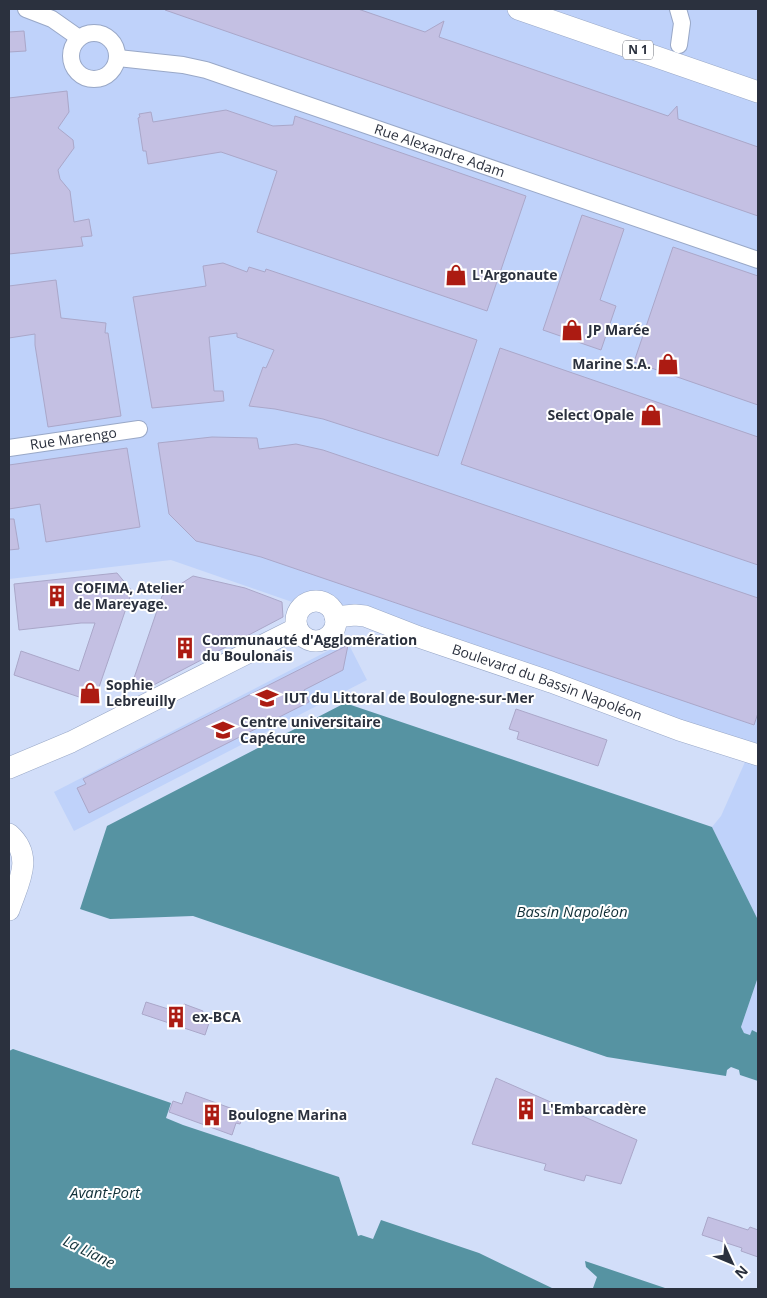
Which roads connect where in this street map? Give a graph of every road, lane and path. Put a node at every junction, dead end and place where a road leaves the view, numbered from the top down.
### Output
1 (26, 9) edge
2 (518, 9) edge
3 (678, 9) edge
4 (79, 38) junction
5 (679, 45) dead end
6 (118, 58) junction
7 (758, 92) edge
8 (758, 260) edge
9 (139, 429) dead end
10 (9, 448) edge
11 (335, 617) junction
12 (297, 628) junction
13 (758, 756) edge
14 (14, 763) edge
15 (9, 834) edge
16 (9, 910) edge

1 - 4 street
2 - 7 main road, N 1
3 - 5 street
4 - 6 street
4 - 6 street
6 - 8 street, Rue Alexandre Adam
9 - 10 street, Rue Marengo
11 - 12 main road
11 - 12 main road
11 - 13 main road, Boulevard du Bassin Napoléon
12 - 14 main road
15 - 16 main road

